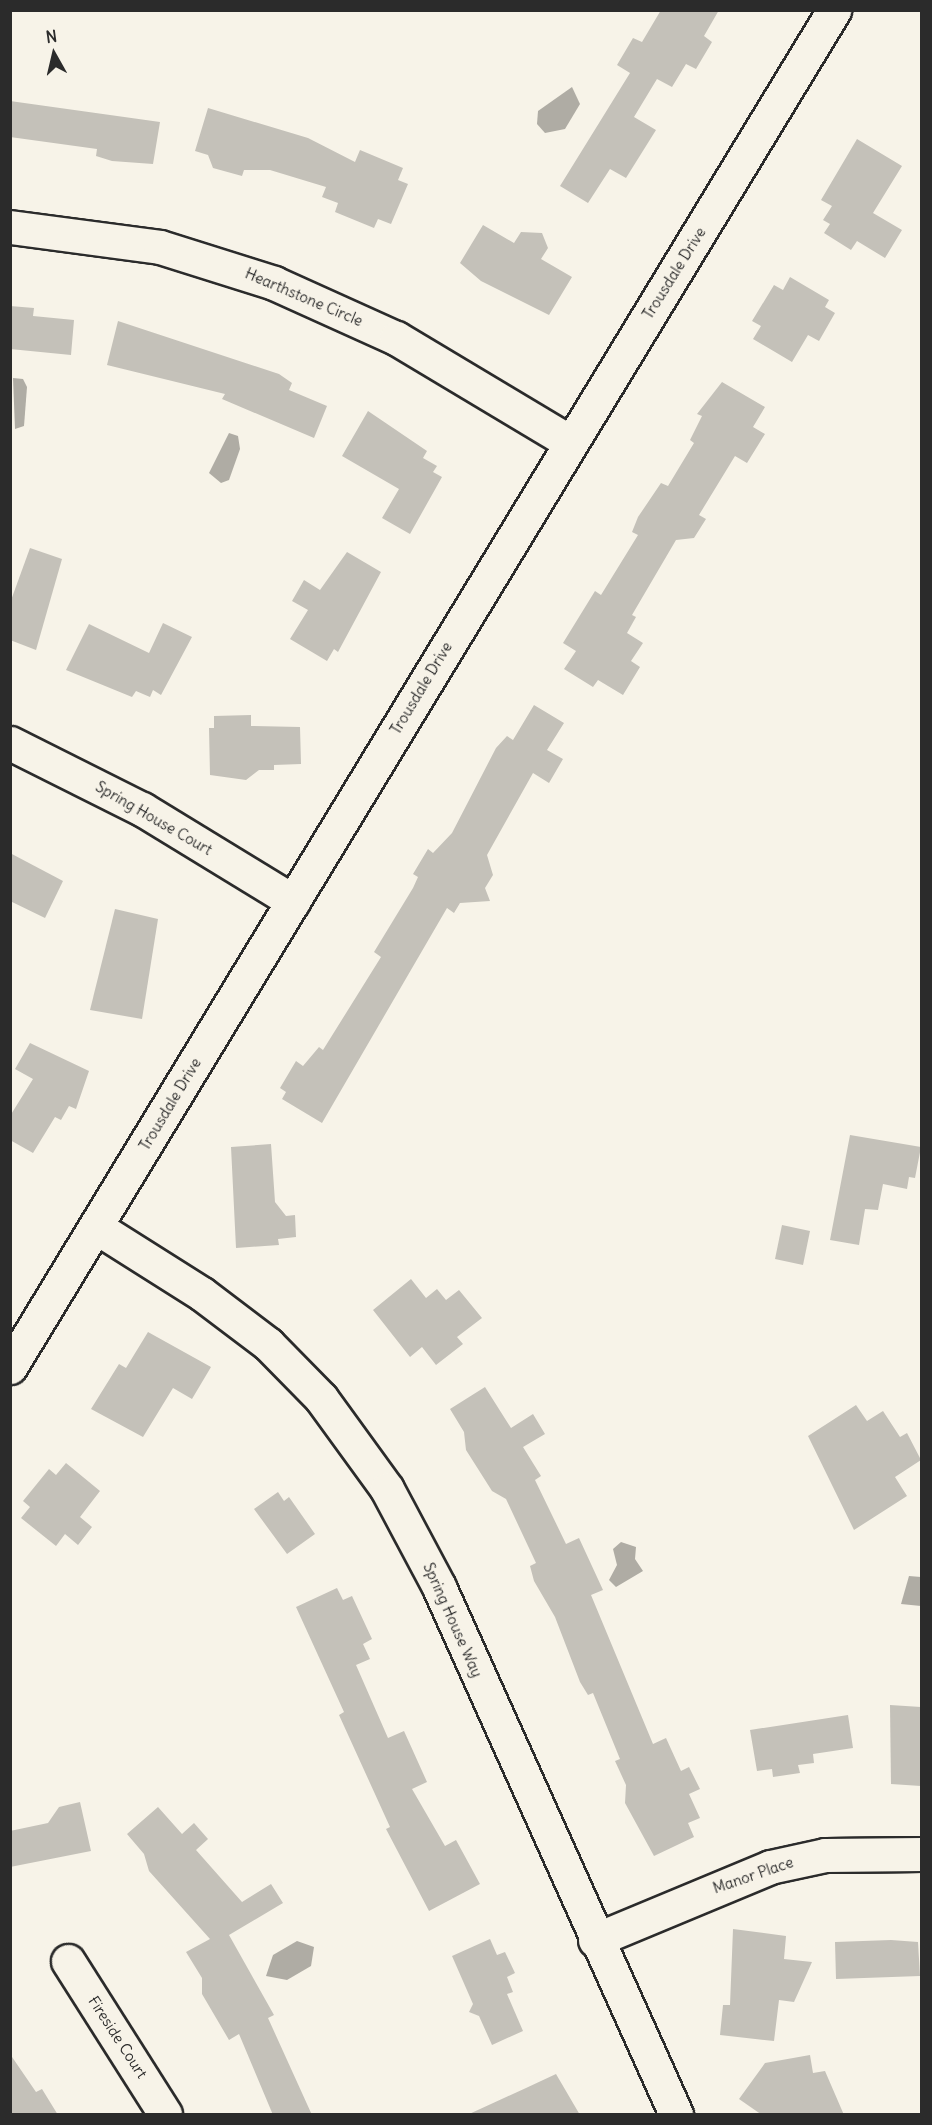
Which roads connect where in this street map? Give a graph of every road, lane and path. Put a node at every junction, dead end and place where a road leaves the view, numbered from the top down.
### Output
1 (834, 10) edge
2 (10, 227) edge
3 (570, 442) junction
4 (10, 743) edge
5 (293, 901) junction
6 (96, 1227) junction
7 (12, 1362) edge
8 (921, 1854) edge
9 (595, 1940) junction
10 (68, 1961) dead end
11 (165, 2115) edge
12 (676, 2115) edge

1 - 3 street, Trousdale Drive
2 - 3 street, Hearthstone Circle
3 - 5 street, Trousdale Drive
4 - 5 street, Spring House Court
5 - 6 street, Trousdale Drive
6 - 7 street, Trousdale Drive
6 - 9 street, Spring House Way
8 - 9 street, Manor Place
9 - 12 street, Spring House Way
10 - 11 street, Fireside Court

